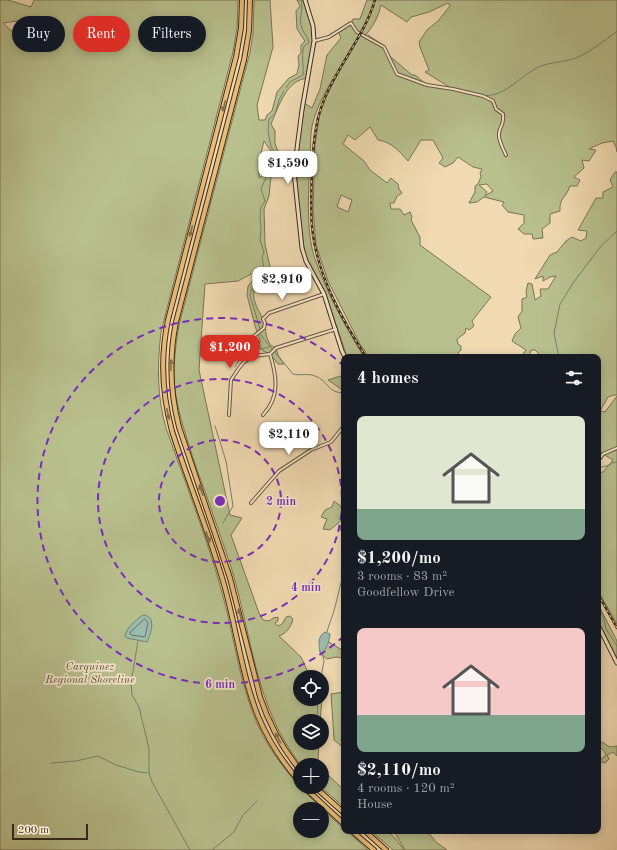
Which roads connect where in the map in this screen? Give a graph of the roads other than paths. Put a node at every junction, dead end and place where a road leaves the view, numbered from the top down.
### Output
1 (242, 0) edge
2 (250, 0) edge
3 (305, 0) edge
4 (314, 41) junction
5 (506, 155) dead end
6 (324, 294) junction
7 (336, 329) junction
8 (226, 348) dead end
9 (270, 354) junction
10 (344, 354) edge
11 (229, 415) dead end
12 (263, 415) dead end
13 (341, 430) edge
14 (617, 448) edge
15 (601, 457) edge
16 (251, 503) dead end
17 (601, 631) edge
18 (617, 663) edge
19 (293, 760) edge
20 (293, 773) edge
21 (312, 794) edge
22 (323, 794) edge
23 (341, 810) edge
24 (341, 821) edge
25 (355, 834) edge
26 (368, 834) edge
27 (374, 850) edge
28 (386, 850) edge

1 -> 20 highway
19 -> 2 highway
3 - 4 street
4 - 5 street
4 - 6 street
6 - 7 street
6 - 8 street
7 - 9 street
7 - 10 street
9 - 11 street
9 - 12 street
13 - 16 street
14 - 15 street
17 - 18 street
21 - 24 highway
22 - 23 highway
25 - 27 highway
26 - 28 highway

